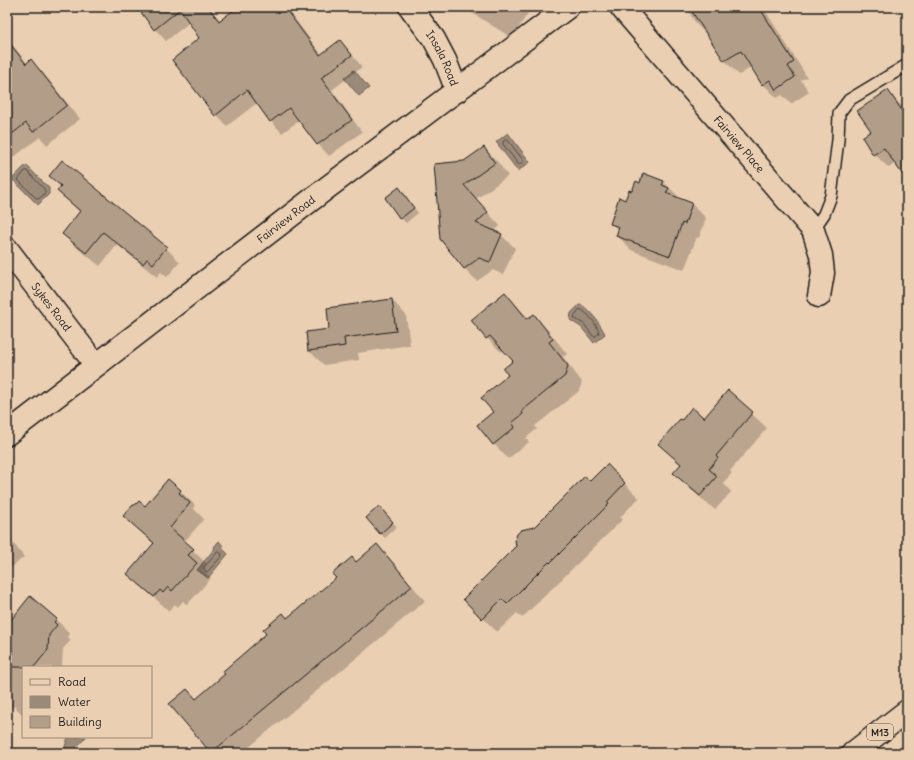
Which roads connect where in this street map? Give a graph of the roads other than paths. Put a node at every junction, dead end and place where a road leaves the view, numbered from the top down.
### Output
1 (410, 7) edge
2 (568, 7) edge
3 (620, 7) edge
4 (907, 65) edge
5 (457, 92) junction
6 (813, 230) junction
7 (7, 249) edge
8 (819, 296) dead end
9 (96, 365) junction
10 (7, 434) edge
11 (907, 711) edge
12 (853, 753) edge

1 - 5 main road, Insala Road
2 - 5 main road, Fairview Road
3 - 6 main road, Fairview Place
4 - 6 lane
5 - 9 main road, Fairview Road
6 - 8 main road, Fairview Place
7 - 9 main road, Sykes Road
9 - 10 main road, Fairview Road
11 - 12 main road, M13

